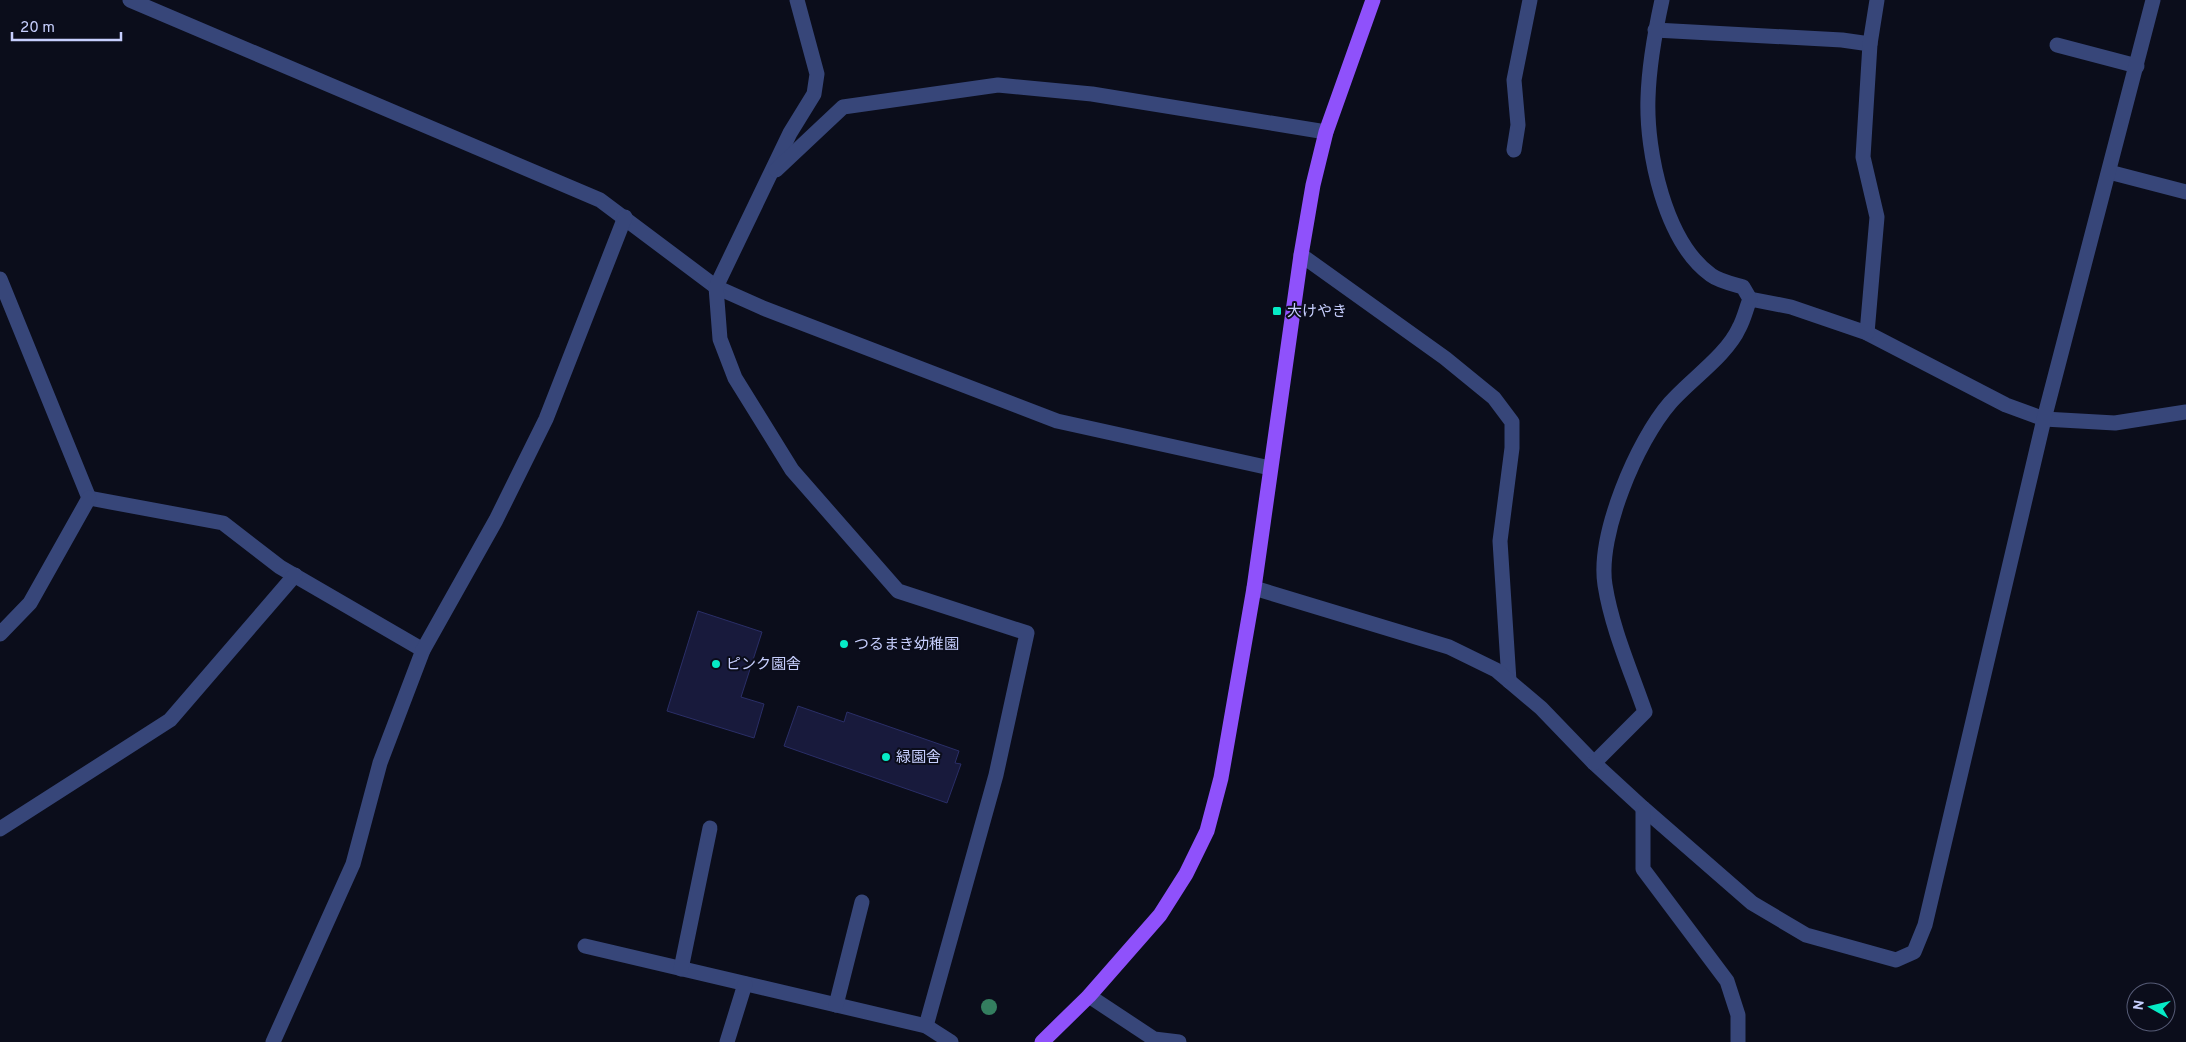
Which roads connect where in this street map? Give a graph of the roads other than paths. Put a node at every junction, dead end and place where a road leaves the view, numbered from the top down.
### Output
1 (130, 0) edge
2 (797, 0) edge
3 (1373, 0) edge
4 (1530, 0) edge
5 (1662, 0) edge
6 (1877, 0) edge
7 (2153, 0) edge
8 (1656, 30) junction
9 (1870, 44) junction
10 (2058, 44) dead end
11 (2137, 66) junction
12 (1326, 132) junction
13 (1514, 150) dead end
14 (2109, 172) junction
15 (770, 176) junction
16 (2186, 192) edge
17 (625, 217) junction
18 (1301, 255) junction
19 (0, 279) edge
20 (716, 287) junction
21 (1750, 299) junction
22 (1867, 333) junction
23 (2186, 412) edge
24 (2044, 419) junction
25 (1270, 468) junction
26 (89, 498) junction
27 (295, 575) junction
28 (1254, 588) junction
29 (0, 634) edge
30 (423, 650) junction
31 (1509, 681) junction
32 (1594, 763) junction
33 (1643, 808) junction
34 (710, 828) dead end
35 (0, 829) edge
36 (862, 902) dead end
37 (585, 946) dead end
38 (681, 969) junction
39 (745, 984) junction
40 (1089, 996) junction
41 (836, 1005) junction
42 (926, 1026) junction
43 (1154, 1040) edge
44 (273, 1042) edge
45 (727, 1042) edge
46 (950, 1042) edge
47 (1042, 1042) edge
48 (1179, 1042) edge
49 (1738, 1042) edge

1 - 17 street
2 - 15 street
3 - 12 main road
4 - 13 street
5 - 8 street
6 - 9 street
7 - 11 street
8 - 9 street
8 - 21 street
9 - 22 street
10 - 11 street
11 - 14 street
12 - 15 street
12 - 18 main road
14 - 16 street
14 - 24 street
15 - 20 street
17 - 20 street
17 - 30 street
18 - 25 main road
18 - 31 street
19 - 26 street
20 - 25 street
20 - 42 street
21 - 22 street
21 - 32 street
22 - 24 street
23 - 24 street
24 - 33 street
25 - 28 main road
26 - 27 street
26 - 29 street
27 - 30 street
27 - 35 street
28 - 31 street
28 - 40 main road
30 - 44 street
31 - 32 street
32 - 33 street
33 - 49 street
34 - 38 street
36 - 41 street
37 - 38 street
38 - 39 street
39 - 41 street
39 - 45 street
40 - 43 street
40 - 47 main road
41 - 42 street
42 - 46 street
43 - 48 street

